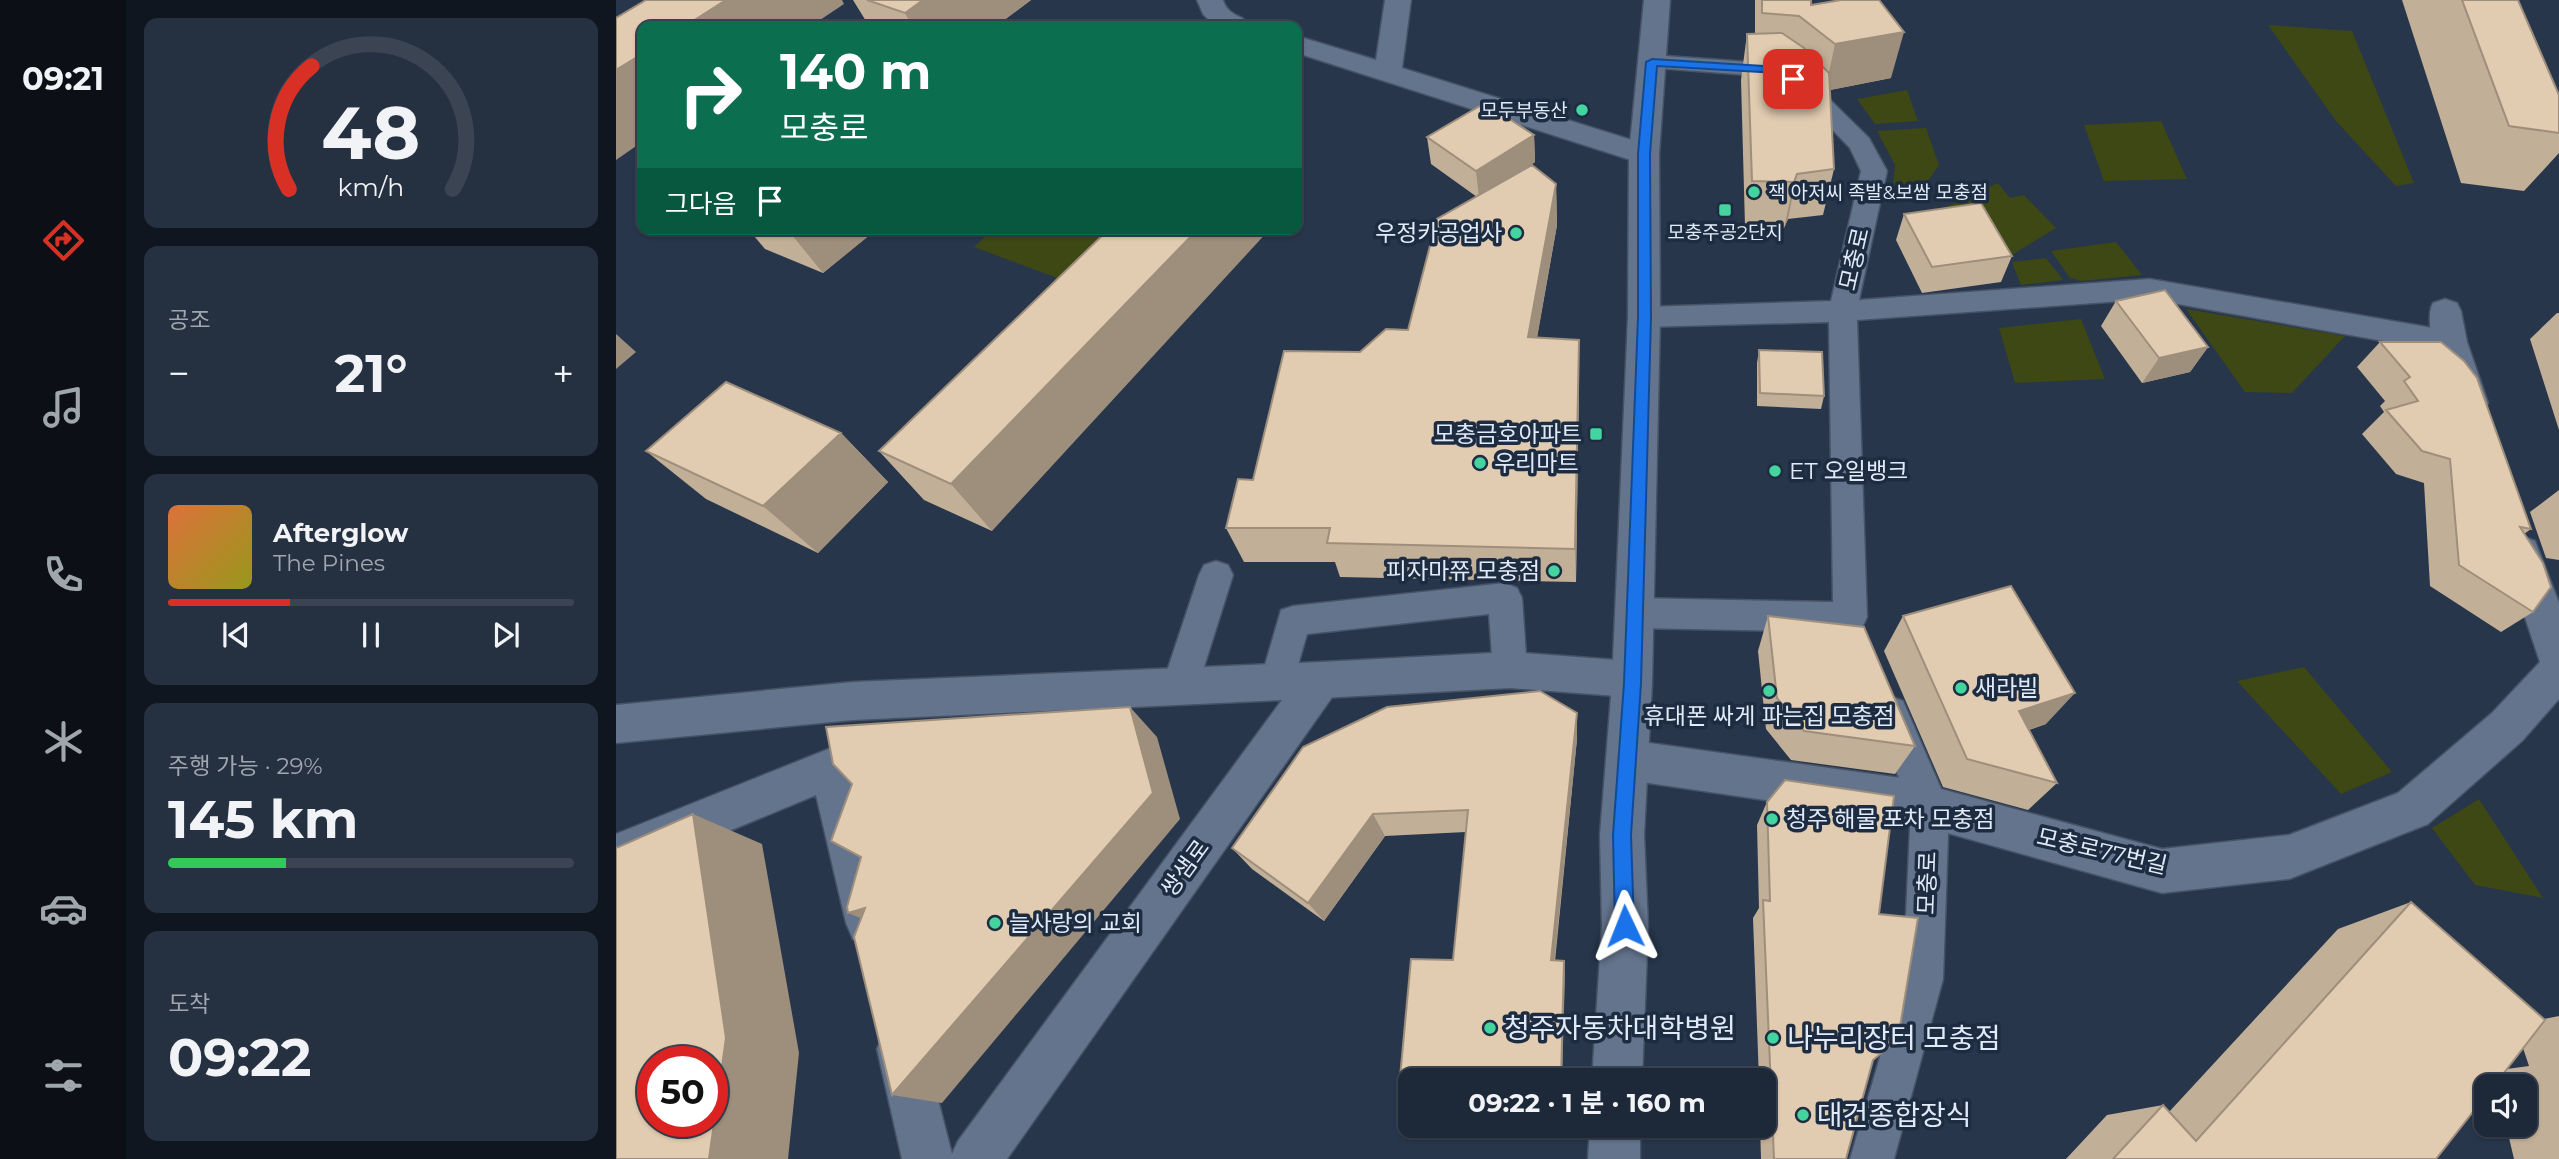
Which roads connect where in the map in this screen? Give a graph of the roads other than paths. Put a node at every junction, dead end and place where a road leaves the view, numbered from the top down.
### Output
1 (1210, 0) edge
2 (1398, 0) edge
3 (1657, 0) edge
4 (1223, 21) edge
5 (1302, 46) edge
6 (1652, 62) junction
7 (1388, 73) junction
8 (1644, 154) junction
9 (1843, 311) junction
10 (1644, 317) junction
11 (2447, 326) joint
12 (2480, 431) edge
13 (2511, 520) edge
14 (1216, 575) dead end
15 (1634, 614) junction
16 (1850, 617) junction
17 (2559, 660) edge
18 (1510, 670) junction
19 (2559, 670) edge
20 (1300, 681) junction
21 (1632, 683) junction
22 (1180, 686) junction
23 (616, 724) edge
24 (1628, 760) junction
25 (1930, 807) junction
26 (616, 856) edge
27 (878, 957) edge
28 (891, 1011) edge
29 (1618, 1068) edge
30 (1615, 1138) edge
31 (928, 1159) edge
32 (976, 1159) edge
33 (1614, 1159) edge
34 (1872, 1159) edge

1 - 4 street
2 - 7 street
3 - 6 street
5 - 7 street
6 - 8 street
6 - 9 lane, 모충로
7 - 8 street
8 - 10 street
9 - 10 lane
9 - 11 lane
9 - 16 lane, 모충로
10 - 15 street
11 - 12 street
13 - 17 street
14 - 22 lane
15 - 16 lane
15 - 21 street
16 - 25 lane, 모충로
18 - 20 street
18 - 20 lane
18 - 21 street
19 - 25 street, 모충로77번길
20 - 22 street
20 - 32 street, 쌍샘로
21 - 24 street
22 - 23 street
24 - 25 street, 모충로77번길
24 - 29 street
25 - 34 lane, 모충로
26 - 27 street
28 - 31 street
30 - 33 street

